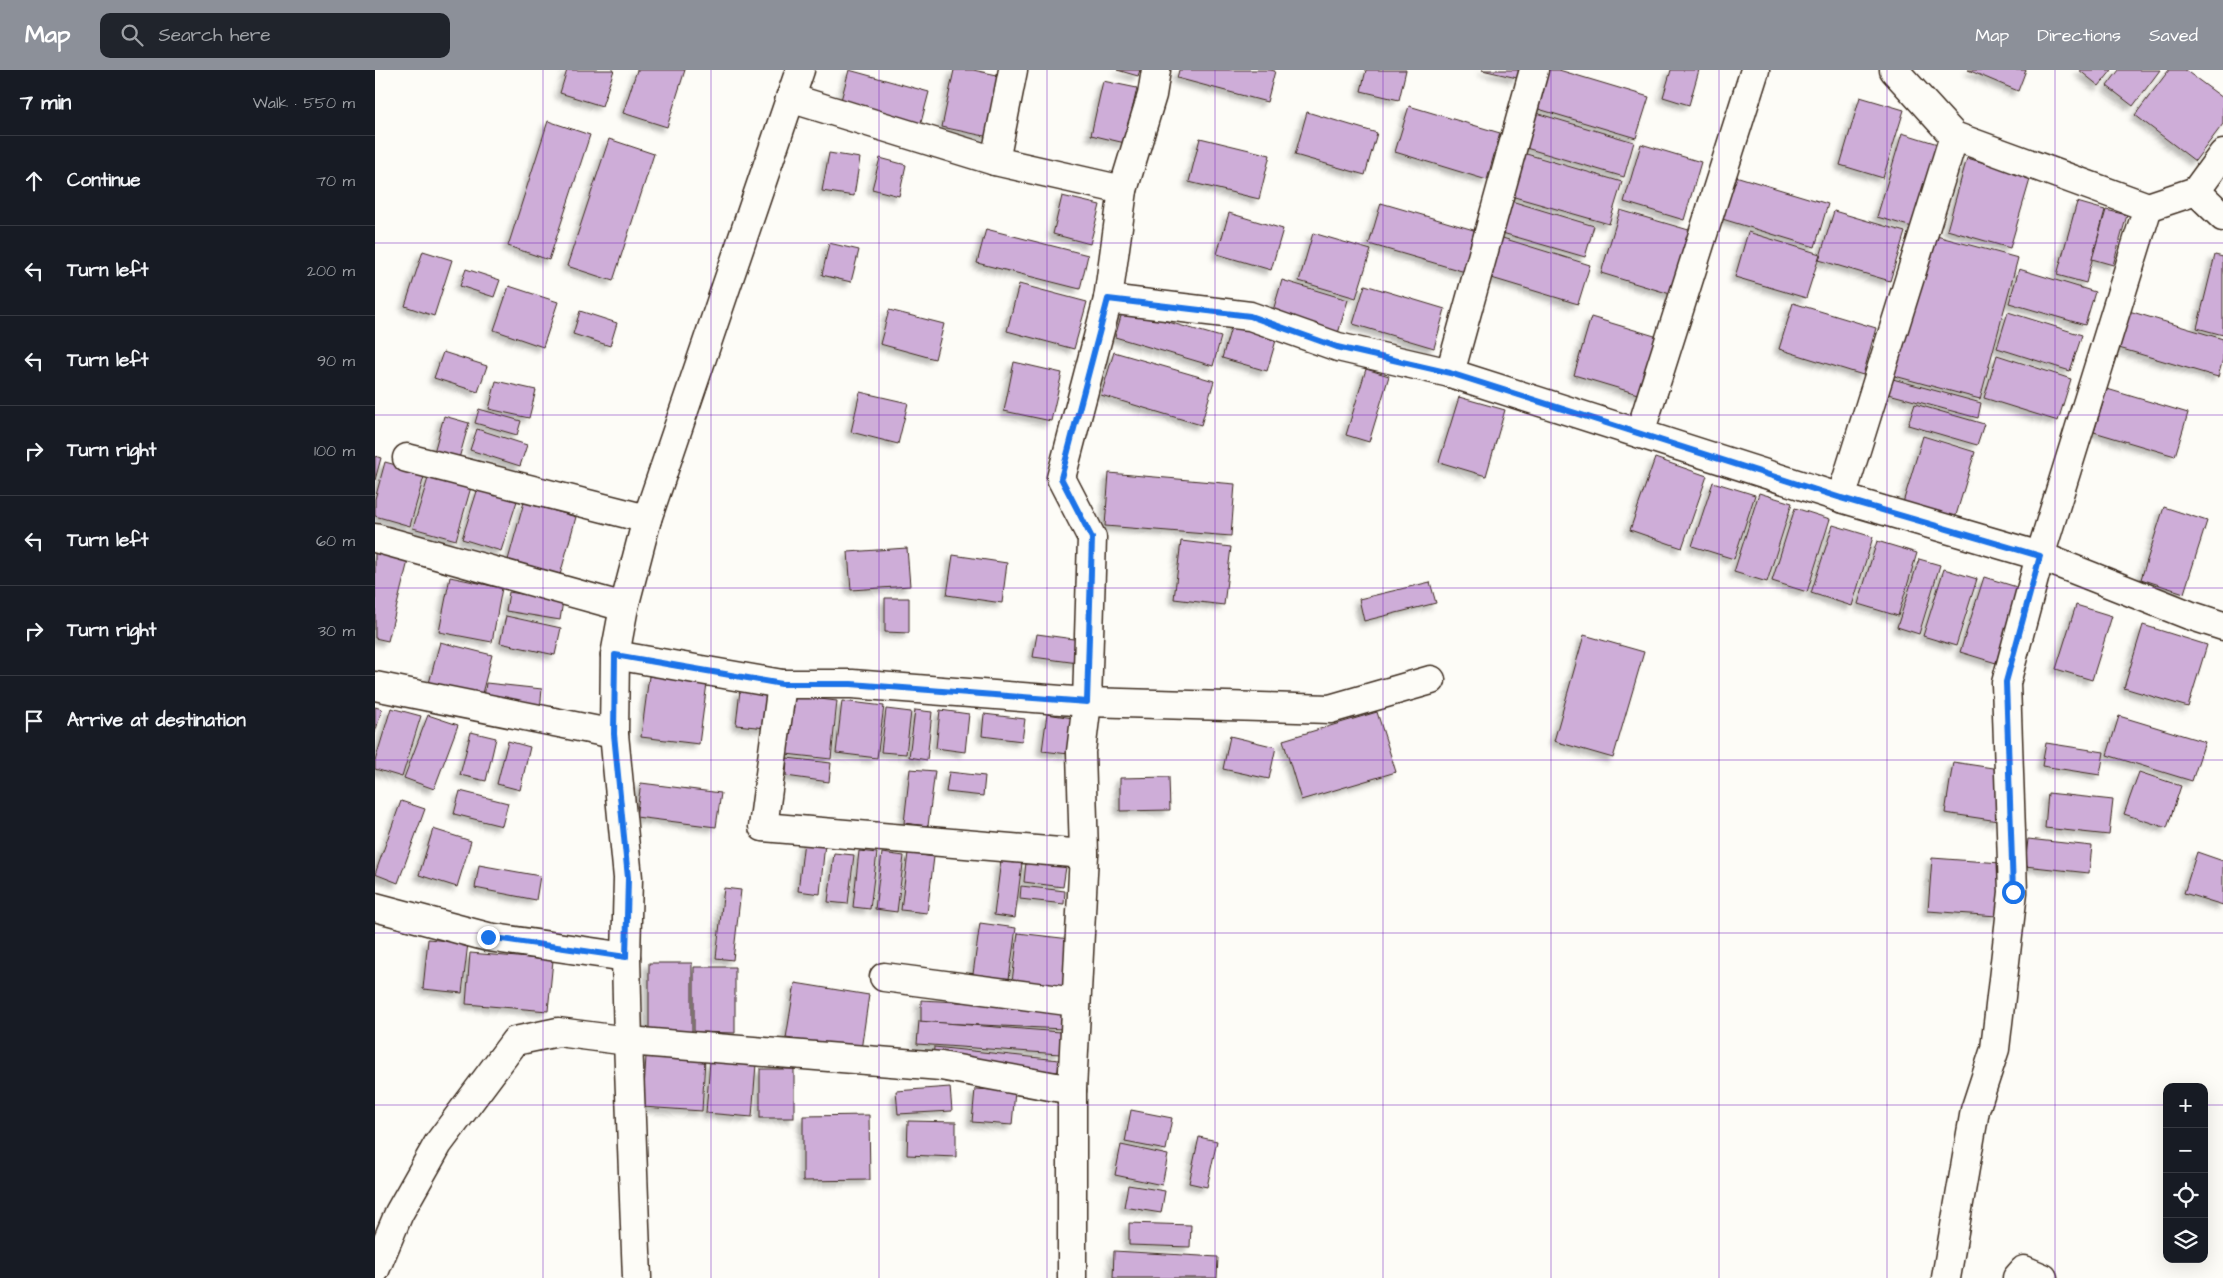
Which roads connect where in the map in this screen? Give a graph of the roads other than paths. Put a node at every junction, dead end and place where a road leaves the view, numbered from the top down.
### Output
1 (799, 70) edge
2 (1013, 70) edge
3 (1156, 70) edge
4 (1534, 70) edge
5 (1755, 70) edge
6 (1893, 70) edge
7 (790, 98) junction
8 (1955, 136) junction
9 (2223, 154) edge
10 (995, 161) junction
11 (1123, 190) junction
12 (2196, 191) junction
13 (2148, 207) junction
14 (2223, 217) edge
15 (1108, 299) junction
16 (1450, 373) junction
17 (1640, 433) junction
18 (407, 458) dead end
19 (1841, 498) junction
20 (647, 519) junction
21 (375, 538) edge
22 (2040, 556) junction
23 (624, 607) junction
24 (2223, 626) edge
25 (615, 655) junction
26 (1431, 680) dead end
27 (782, 684) junction
28 (375, 686) edge
29 (1087, 702) junction
30 (614, 734) junction
31 (1084, 854) junction
32 (375, 907) edge
33 (626, 957) junction
34 (884, 977) dead end
35 (1075, 1002) junction
36 (628, 1041) junction
37 (1072, 1090) junction
38 (375, 1270) edge
39 (637, 1278) edge
40 (1072, 1278) edge
41 (1946, 1278) edge
42 (2017, 1278) edge
43 (2043, 1278) edge

1 - 7 street
2 - 10 street
3 - 11 street
4 - 16 street
5 - 17 street
6 - 8 street
7 - 10 street
7 - 20 street
8 - 13 street
8 - 19 street
9 - 12 street
10 - 11 street
11 - 15 street
12 - 13 street
12 - 14 street
13 - 22 street
15 - 16 street
15 - 29 street
16 - 17 street
17 - 19 street
18 - 20 street
19 - 22 street
20 - 23 street
21 - 23 street
22 - 24 street
22 - 41 street
23 - 25 street
25 - 27 street
25 - 30 street
26 - 29 street
27 - 29 street
27 - 31 street
28 - 30 street
29 - 31 street
30 - 33 street
31 - 35 street
32 - 33 street
33 - 36 street
34 - 35 street
35 - 37 street
36 - 37 street
36 - 38 street
36 - 39 street
37 - 40 street
42 - 43 street

